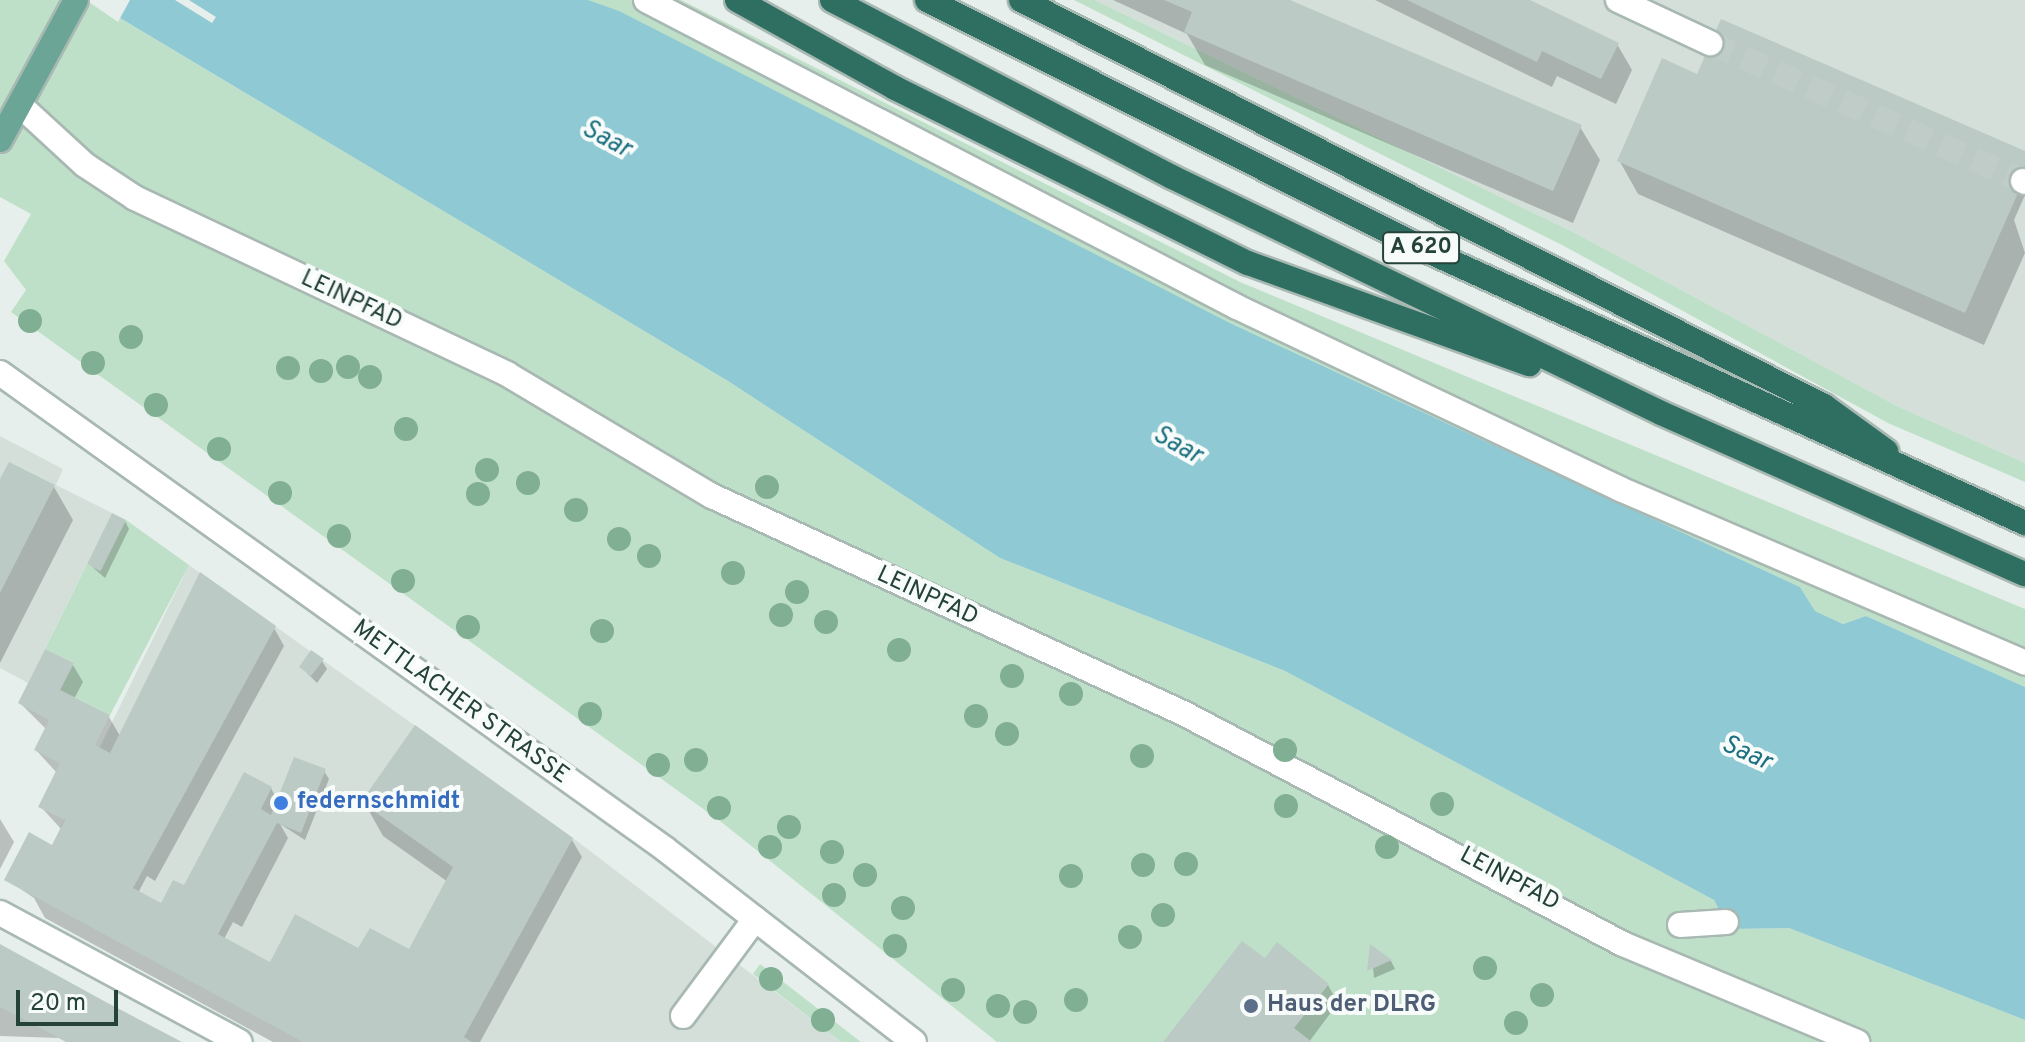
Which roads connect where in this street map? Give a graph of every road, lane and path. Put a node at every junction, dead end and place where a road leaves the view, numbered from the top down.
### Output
1 (76, 0) edge
2 (646, 0) edge
3 (737, 0) edge
4 (832, 0) edge
5 (927, 0) edge
6 (1021, 0) edge
7 (1618, 0) edge
8 (1710, 43) tunnel mouth
9 (23, 108) dead end
10 (0, 140) edge
11 (0, 373) edge
12 (1661, 413) junction
13 (1923, 478) junction
14 (2025, 523) edge
15 (2025, 574) edge
16 (2025, 663) edge
17 (0, 913) edge
18 (755, 919) junction
19 (1726, 922) dead end
20 (1680, 925) dead end
21 (683, 1016) dead end
22 (1822, 1036) edge
23 (240, 1042) edge
24 (914, 1042) edge
25 (1857, 1042) edge

1 - 10 main road
2 - 16 street
3 - 12 highway
4 - 12 highway, A 620
5 - 13 highway, A 620
6 - 13 highway
7 - 8 street
9 - 22 street, LEINPFAD
11 - 18 street, METTLACHER STRASSE
12 - 15 highway, A 620
13 - 14 highway, A 620
17 - 23 street
18 - 21 street
18 - 24 street, METTLACHER STRASSE
19 - 20 street
22 - 25 street, LEINPFAD

